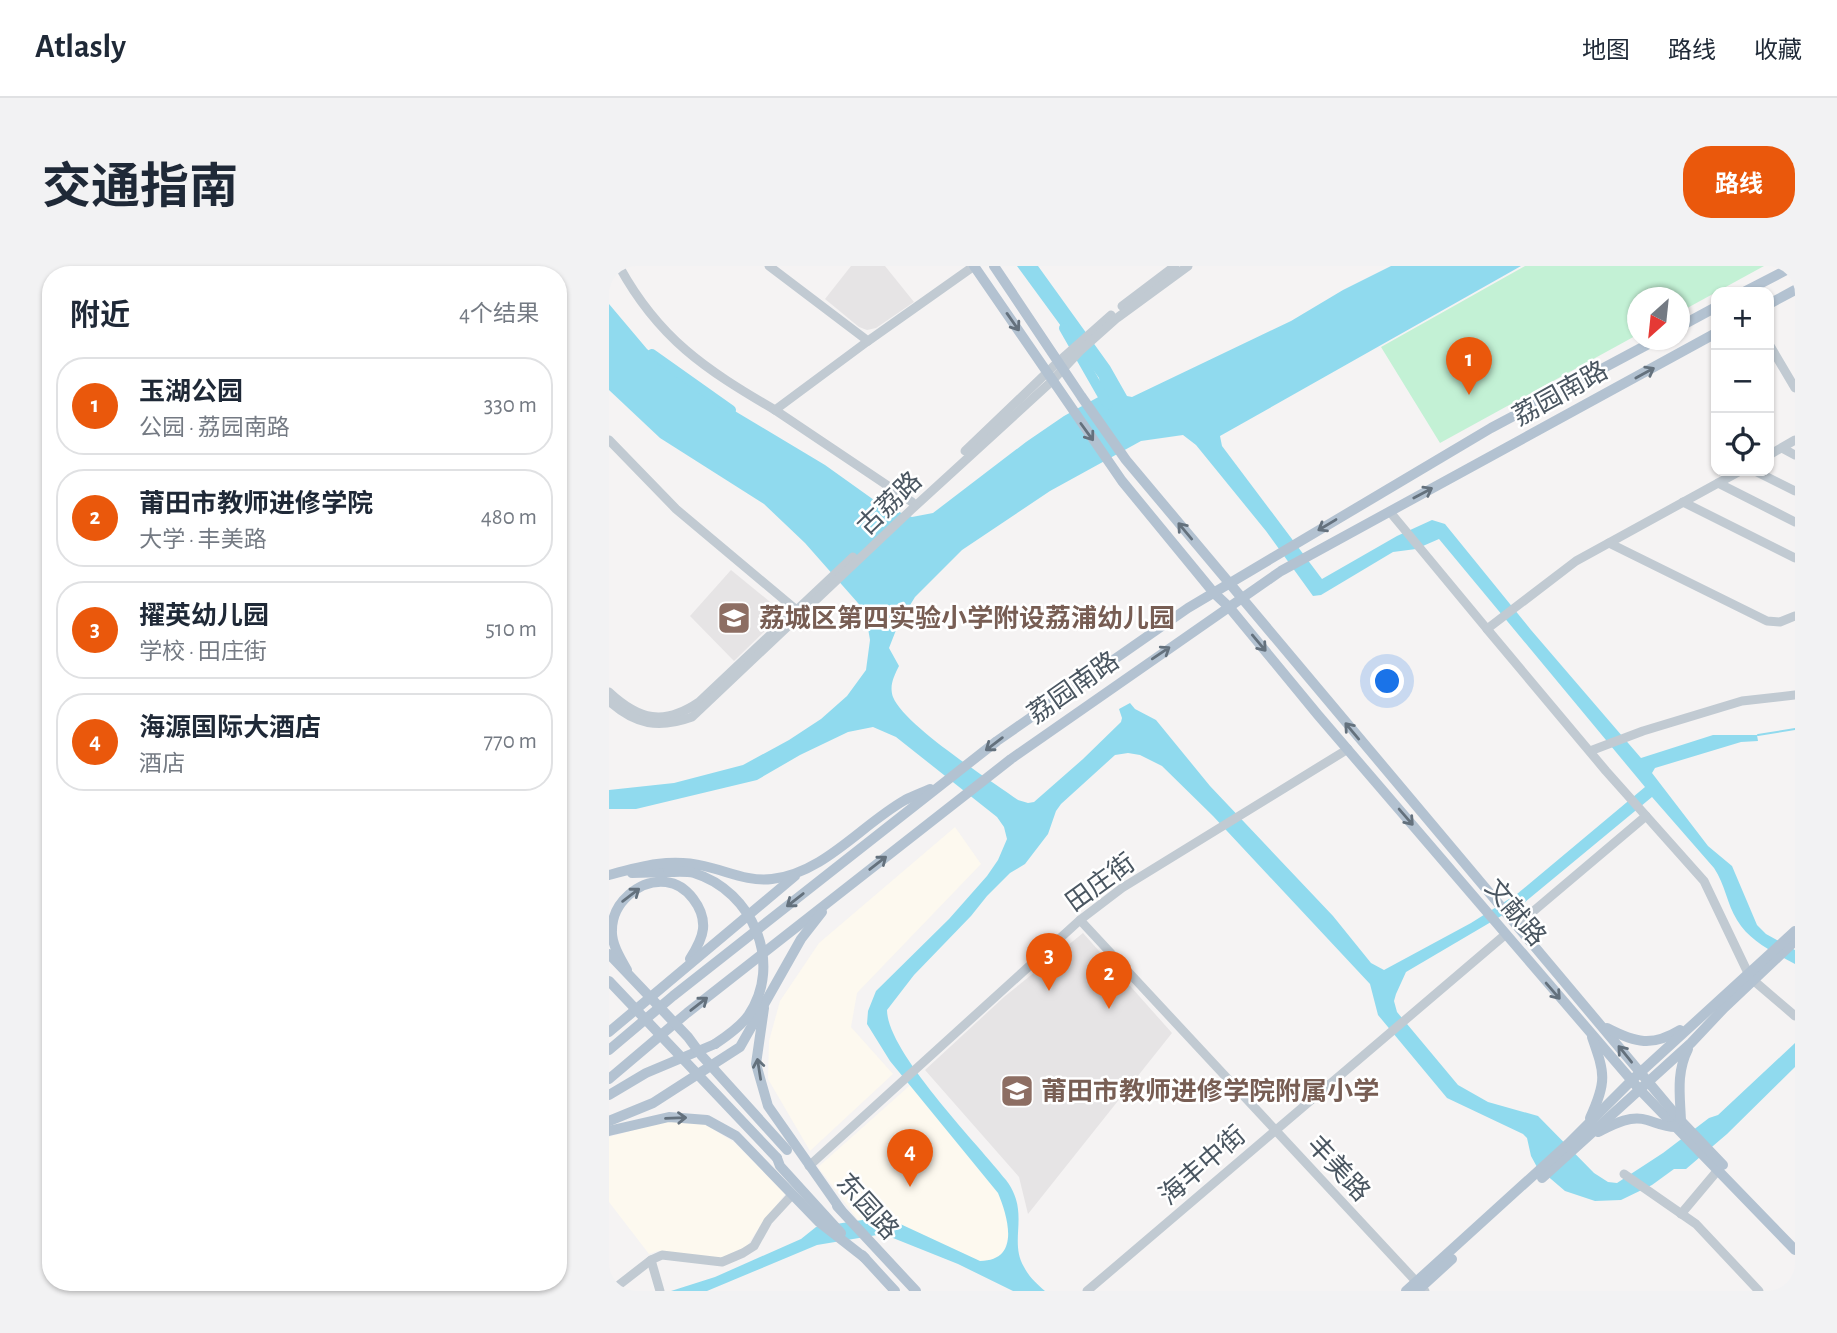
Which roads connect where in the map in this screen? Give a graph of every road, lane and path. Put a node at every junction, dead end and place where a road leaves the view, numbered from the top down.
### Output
1 (619, 266) edge
2 (769, 266) edge
3 (974, 266) edge
4 (995, 266) edge
5 (1174, 266) edge
6 (1188, 266) edge
7 (1794, 266) edge
8 (1754, 287) edge
9 (1795, 290) edge
10 (1774, 301) edge
11 (1711, 310) edge
12 (1690, 321) edge
13 (1711, 336) edge
14 (868, 341) junction
15 (1637, 350) edge
16 (1773, 350) edge
17 (1061, 366) junction
18 (1050, 377) junction
19 (1795, 388) edge
20 (775, 410) junction
21 (609, 440) edge
22 (1795, 440) edge
23 (1781, 448) junction
24 (1774, 452) edge
25 (1795, 455) edge
26 (1731, 476) edge
27 (1765, 476) edge
28 (1719, 483) junction
29 (1795, 491) edge
30 (1683, 502) junction
31 (911, 505) junction
32 (1390, 512) junction
33 (1795, 522) edge
34 (1609, 543) junction
35 (1795, 558) edge
36 (1229, 583) junction
37 (1214, 593) junction
38 (1241, 598) junction
39 (1229, 607) junction
40 (802, 609) junction
41 (1795, 616) edge
42 (1488, 627) junction
43 (609, 692) edge
44 (1795, 695) edge
45 (609, 701) edge
46 (1347, 749) junction
47 (1590, 751) junction
48 (945, 782) junction
49 (1643, 813) junction
50 (802, 870) junction
51 (611, 875) edge
52 (832, 898) junction
53 (1080, 920) junction
54 (1517, 925) junction
55 (1506, 934) junction
56 (1794, 935) edge
57 (613, 954) edge
58 (685, 967) junction
59 (1751, 977) junction
60 (609, 981) edge
61 (609, 991) edge
62 (765, 1002) junction
63 (634, 1008) junction
64 (1795, 1016) edge
65 (1698, 1019) junction
66 (1602, 1025) junction
67 (1590, 1031) junction
68 (609, 1032) edge
69 (1691, 1043) junction
70 (609, 1050) edge
71 (609, 1079) edge
72 (1640, 1081) junction
73 (609, 1095) edge
74 (768, 1106) junction
75 (609, 1121) edge
76 (1680, 1126) junction
77 (1275, 1130) junction
78 (609, 1131) edge
79 (1588, 1131) junction
80 (736, 1136) junction
81 (1715, 1164) junction
82 (809, 1166) junction
83 (1624, 1174) dead end
84 (1537, 1178) junction
85 (792, 1195) junction
86 (841, 1210) junction
87 (1681, 1214) junction
88 (1795, 1240) edge
89 (1795, 1250) edge
90 (865, 1258) junction
91 (651, 1260) junction
92 (659, 1287) edge
93 (1420, 1288) edge
94 (609, 1289) edge
95 (895, 1291) edge
96 (916, 1291) edge
97 (1087, 1291) edge
98 (1406, 1291) edge
99 (1759, 1291) edge

1 - 20 street
2 - 14 street
3 - 14 street
3 -> 18 main road, 文献路
4 - 17 main road
5 - 17 street, 古荔路
6 - 17 street, 古荔路
7 - 8 main road
9 - 10 main road
11 - 12 main road
32 -> 13 main road, 荔园南路
14 - 20 street
15 -> 36 main road, 荔园南路
16 - 19 street
17 - 18 street, 古荔路
36 -> 17 main road
18 - 31 street, 古荔路
18 -> 37 main road, 文献路
20 - 31 street
21 - 40 street
22 - 23 street
23 - 24 street
23 - 25 street
26 - 28 street
27 - 29 street
28 - 30 street
28 - 33 street
30 - 34 street
30 - 35 street
31 - 40 street, 古荔路
32 - 38 main road, 荔园南路
32 - 42 street
34 - 41 street
34 - 42 street
36 - 37 main road, 荔园南路
36 - 38 main road
37 - 39 main road, 文献路
37 -> 48 main road, 荔园南路
38 - 39 main road, 荔园南路
54 -> 38 main road
39 -> 46 main road, 文献路
52 -> 39 main road, 荔园南路
40 - 43 street, 古荔路
40 - 45 street, 古荔路
42 - 47 street
44 - 47 street
46 - 53 street, 田庄街
46 -> 55 main road, 文献路
47 - 49 street
48 - 50 main road
48 -> 70 main road, 荔园南路
49 - 54 street
49 - 59 street
50 - 51 main road
50 - 58 main road
51 - 73 main road, bridge
52 - 62 main road
71 -> 52 main road, 荔园南路
53 - 77 street, 丰美路
53 - 82 street, 田庄街
54 - 66 main road
55 -> 67 main road, 文献路
55 - 77 street, 海丰中街
56 - 59 main road
57 -> 58 main road
57 - 86 main road, 东园路, bridge
58 - 68 main road
59 - 64 street
59 - 65 main road
59 - 69 main road
60 - 63 main road, bridge
61 - 63 main road, bridge
74 -> 62 main road
62 - 75 main road
63 - 90 main road, 东园路, bridge
65 - 66 main road
65 - 72 main road
72 -> 66 main road
67 - 72 main road, 文献路
67 - 79 main road
69 - 72 main road
69 - 76 main road
72 - 76 main road
72 - 79 main road
74 - 80 main road
74 - 82 main road
76 - 79 main road
76 - 81 main road
77 - 93 street, 丰美路
77 - 97 street, 海丰中街
78 -> 80 main road
79 - 84 main road
79 - 84 main road
80 - 85 main road
81 - 87 street
81 - 88 main road
81 - 89 main road
82 - 86 main road
83 - 87 street
84 - 93 main road
85 - 90 main road
85 - 91 street
86 - 96 main road, 东园路
87 - 99 street
90 - 95 main road, 东园路
91 - 92 street
91 - 94 street
93 - 98 main road

